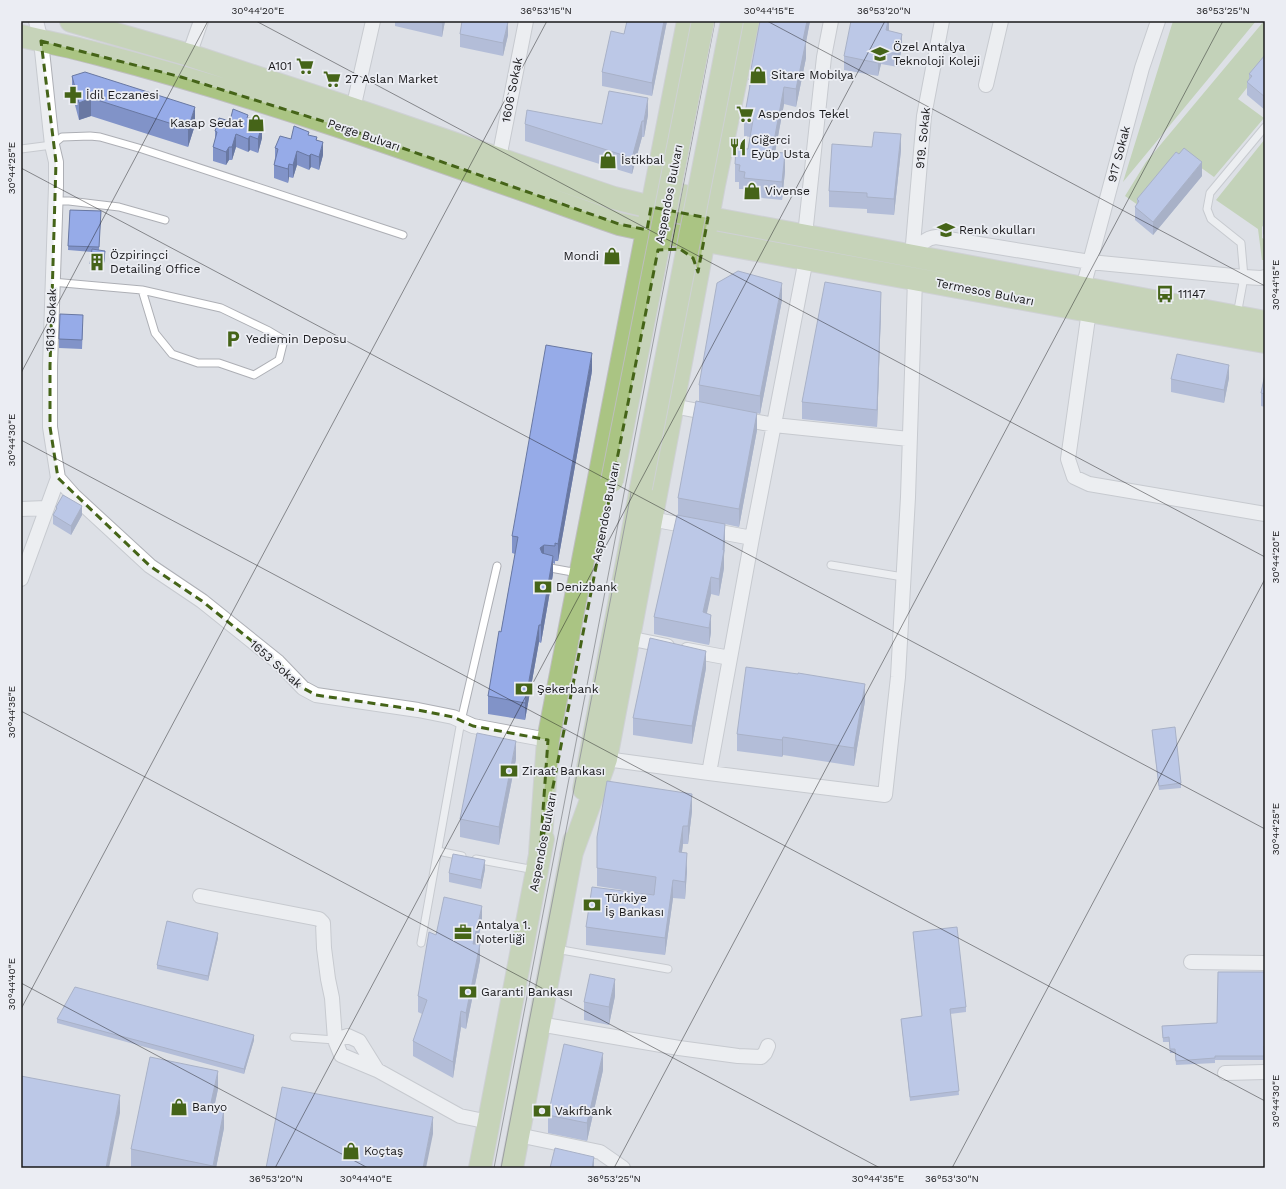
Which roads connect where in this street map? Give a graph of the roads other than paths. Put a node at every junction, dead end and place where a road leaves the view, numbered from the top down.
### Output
1 (71, 21) edge
2 (201, 21) edge
3 (373, 21) edge
4 (526, 21) edge
5 (688, 21) edge
6 (703, 21) edge
7 (732, 21) edge
8 (748, 21) edge
9 (831, 21) edge
10 (942, 21) edge
11 (1001, 21) edge
12 (1158, 21) edge
13 (35, 38) edge
14 (189, 55) junction
15 (986, 85) dead end
16 (353, 109) junction
17 (1265, 127) edge
18 (52, 146) junction
19 (21, 150) edge
20 (499, 158) junction
21 (658, 169) junction
22 (714, 184) junction
23 (56, 201) junction
24 (651, 207) junction
25 (708, 218) junction
26 (165, 220) dead end
27 (647, 230) junction
28 (403, 235) dead end
29 (805, 235) junction
30 (704, 240) junction
31 (912, 256) junction
32 (806, 259) junction
33 (1090, 262) junction
34 (640, 266) junction
35 (698, 272) junction
36 (1244, 277) junction
37 (1265, 277) edge
38 (915, 279) junction
39 (52, 282) junction
40 (1083, 288) junction
41 (142, 290) junction
42 (1089, 311) junction
43 (1237, 317) junction
44 (1265, 322) edge
45 (1265, 342) edge
46 (673, 406) junction
47 (774, 425) junction
48 (909, 439) junction
49 (58, 478) junction
50 (46, 508) junction
51 (21, 509) edge
52 (1265, 514) edge
53 (651, 519) junction
54 (752, 538) junction
55 (831, 565) dead end
56 (497, 566) dead end
57 (545, 567) edge
58 (580, 573) junction
59 (903, 577) junction
60 (21, 579) edge
61 (628, 638) junction
62 (730, 658) junction
63 (461, 720) junction
64 (548, 740) junction
65 (606, 759) junction
66 (709, 773) junction
67 (438, 851) junction
68 (571, 854) junction
69 (538, 862) junction
70 (200, 896) dead end
71 (421, 943) dead end
72 (554, 949) junction
73 (1191, 962) dead end
74 (1265, 963) edge
75 (668, 969) dead end
76 (539, 1024) junction
77 (294, 1037) dead end
78 (335, 1040) junction
79 (768, 1046) dead end
80 (377, 1070) junction
81 (1265, 1072) edge
82 (1225, 1073) dead end
83 (489, 1122) junction
84 (518, 1135) junction
85 (480, 1168) edge
86 (512, 1168) edge
87 (623, 1168) edge

1 - 14 main road, Perge Bulvarı
2 - 14 street
3 - 16 street
4 - 20 street, 1606 Sokak
5 - 21 main road
6 - 69 main road, Aspendos Bulvarı, bridge
7 - 68 main road, bridge
8 - 22 main road
9 - 29 street
10 - 31 street, 919. Sokak
11 - 15 street
12 - 33 street, 917 Sokak
13 - 18 street, 1613 Sokak
13 - 27 main road, Perge Bulvarı
14 - 16 main road, Perge Bulvarı
16 - 20 main road, Perge Bulvarı
17 - 36 lane
18 - 19 lane
18 - 23 street, 1613 Sokak
18 - 28 lane
20 - 24 main road, Perge Bulvarı
21 - 22 main road
21 - 24 main road
22 - 25 main road
23 - 26 lane
23 - 39 street, 1613 Sokak
24 - 25 main road, Perge Bulvarı
24 - 27 main road
25 - 29 main road, Termesos Bulvarı
25 - 30 main road
27 - 30 main road, Perge Bulvarı
27 - 34 main road
29 - 31 main road, Termesos Bulvarı
30 - 32 main road, Termesos Bulvarı
30 - 35 main road
31 - 33 street
31 - 40 main road, Termesos Bulvarı
32 - 38 main road, Termesos Bulvarı
32 - 47 street
33 - 36 street
33 - 40 street, 917 Sokak
34 - 35 main road
34 - 58 main road
35 - 46 main road
36 - 37 street
36 - 43 lane
38 - 42 main road, Termesos Bulvarı
38 - 48 street
39 - 41 lane
39 - 49 street, 1613 Sokak
40 - 43 main road, Termesos Bulvarı
41 - 41 lane
42 - 45 main road, Termesos Bulvarı
42 - 52 street
43 - 44 main road, Termesos Bulvarı
46 - 47 street
46 - 53 main road
47 - 48 street
47 - 54 street
48 - 59 street
49 - 50 street
49 - 63 street, 1653 Sokak
50 - 51 street
50 - 60 street
53 - 54 street
53 - 61 main road
54 - 62 street
55 - 59 lane
56 - 63 lane
57 - 58 lane
58 - 64 main road
59 - 66 street
61 - 62 street
61 - 65 main road
62 - 66 street
63 - 64 street, 1653 Sokak
63 - 67 lane
64 - 69 main road
65 - 66 street
65 - 68 main road
67 - 69 lane
67 - 71 lane
68 - 72 main road
69 - 83 main road, Aspendos Bulvarı
70 - 78 street
72 - 75 lane
72 - 76 main road
73 - 74 street
76 - 79 street
76 - 84 main road
77 - 78 lane
78 - 80 street
78 - 80 street
80 - 83 street
81 - 82 street
83 - 85 main road, Aspendos Bulvarı
84 - 86 main road
84 - 87 street

